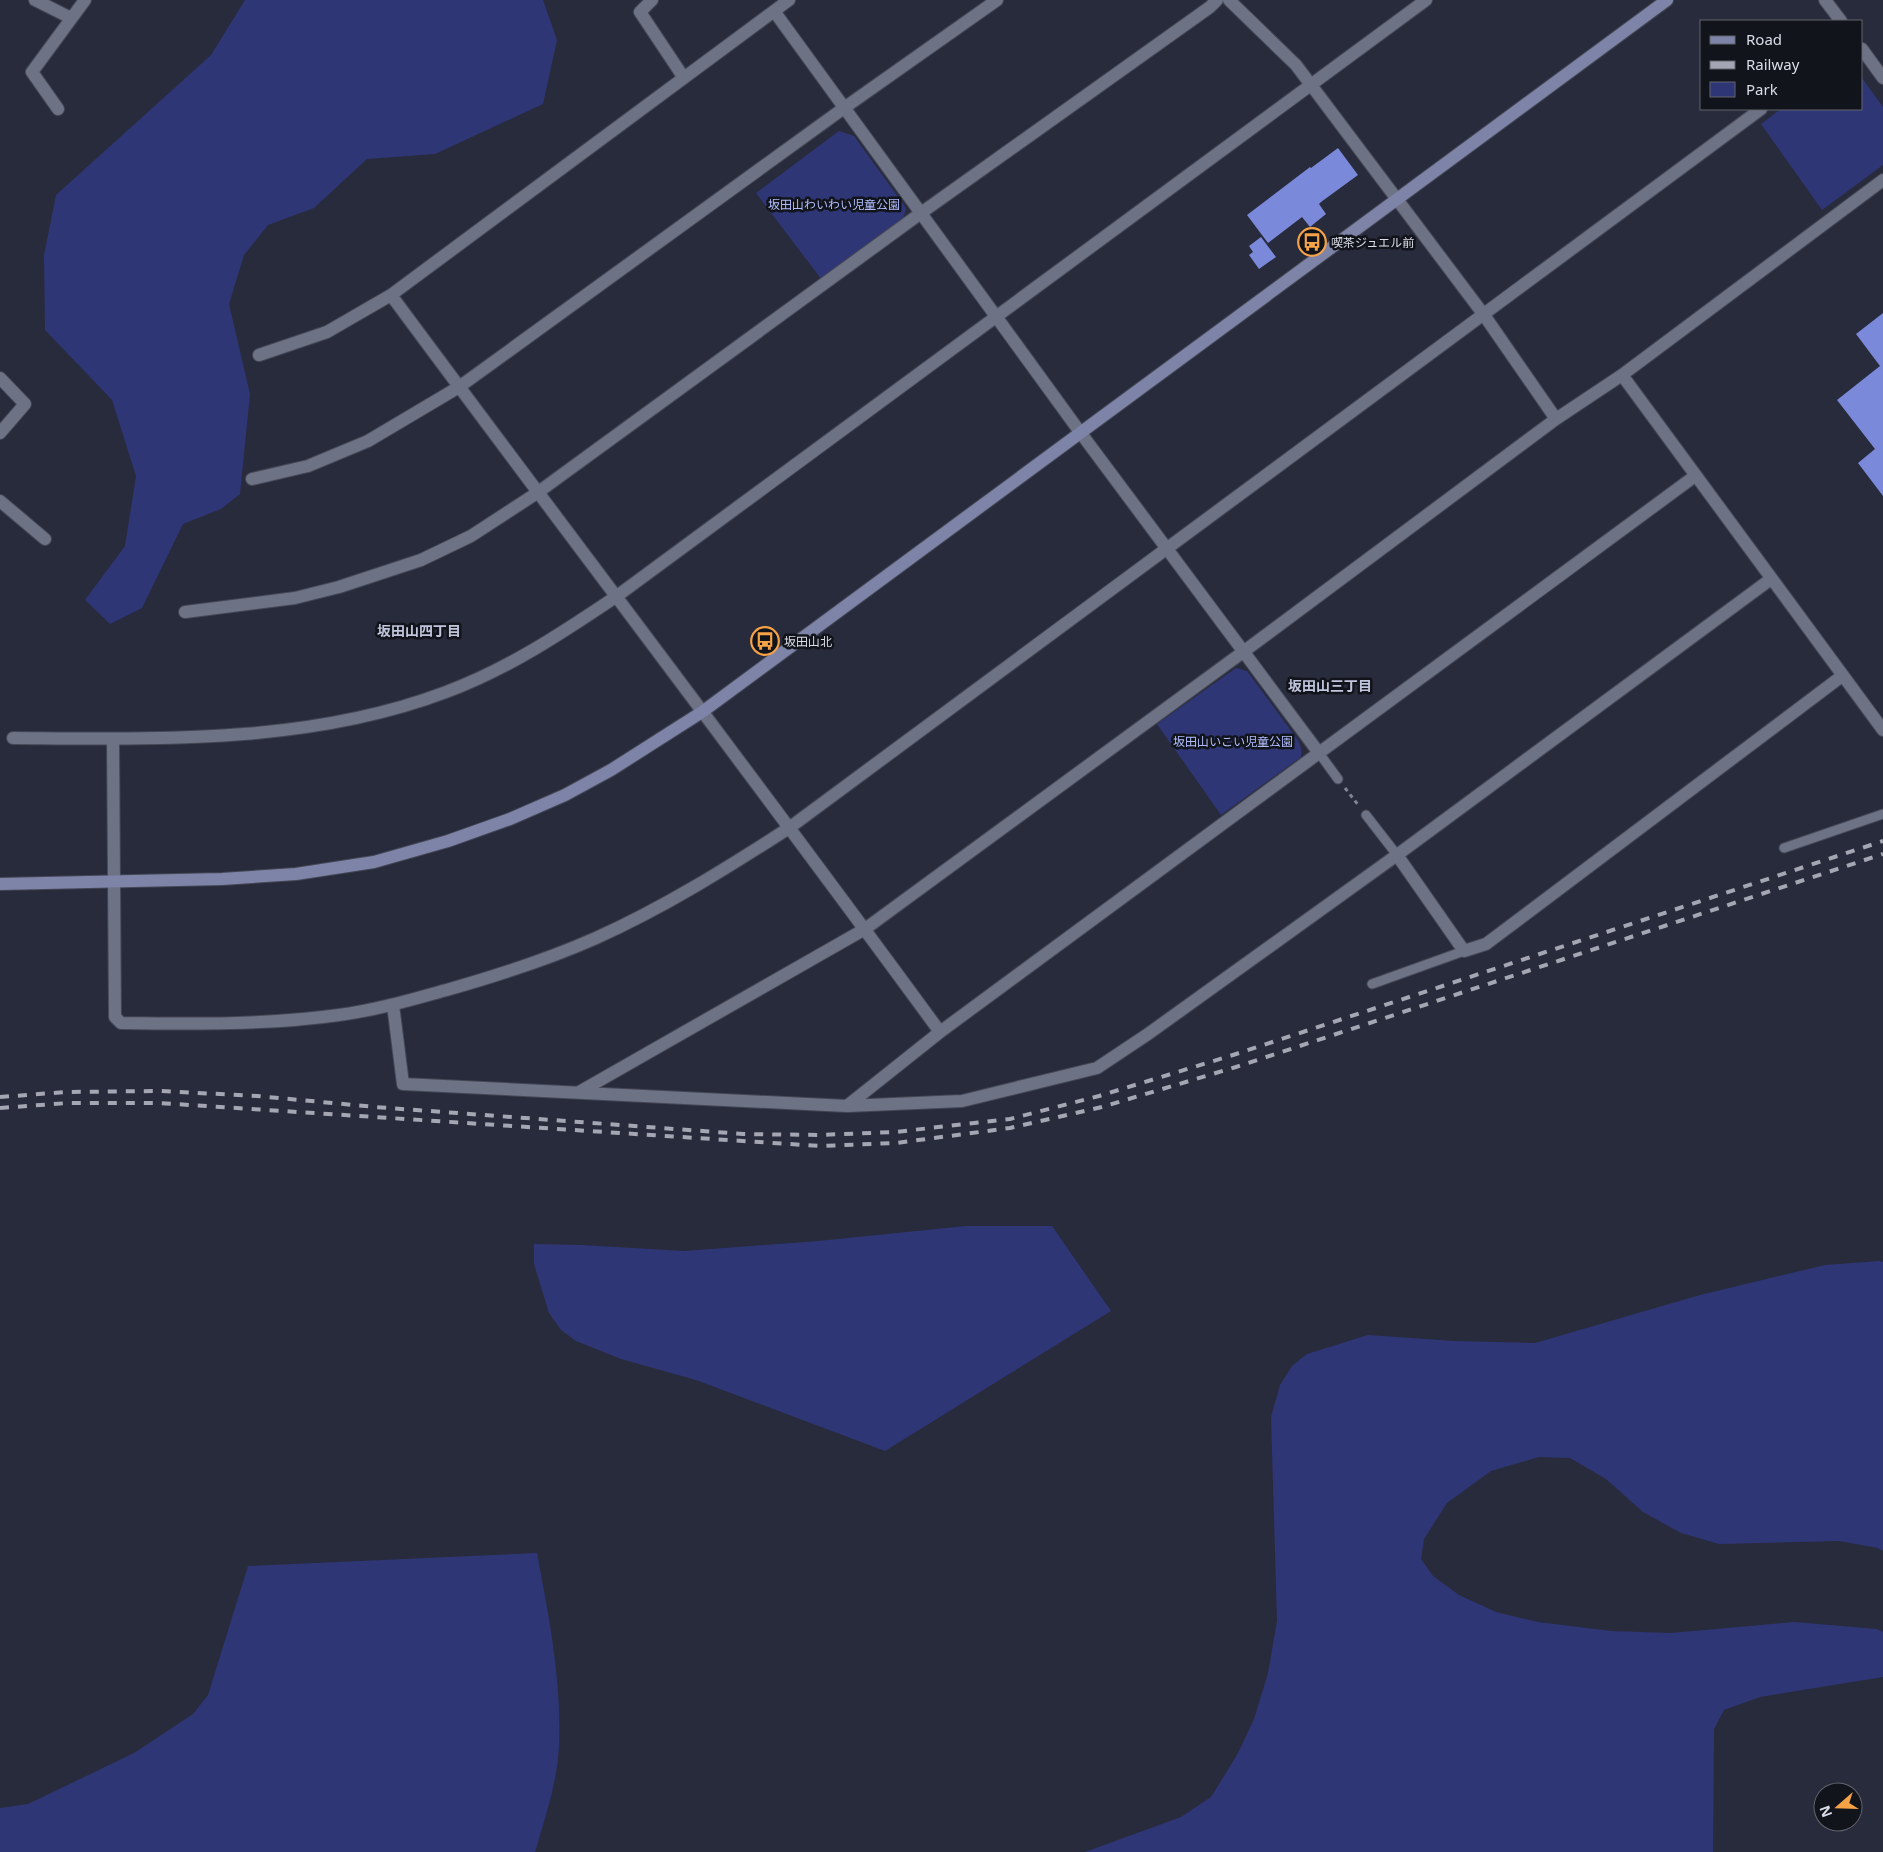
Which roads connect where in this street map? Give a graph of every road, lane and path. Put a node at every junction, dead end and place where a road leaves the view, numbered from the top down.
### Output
1 (35, 0) edge
2 (85, 0) edge
3 (652, 0) edge
4 (789, 0) edge
5 (997, 0) edge
6 (1217, 0) edge
7 (1229, 0) edge
8 (1426, 0) edge
9 (1667, 0) edge
10 (1826, 0) edge
11 (774, 11) junction
12 (71, 18) junction
13 (1841, 20) edge
14 (1863, 50) edge
15 (684, 78) junction
16 (1883, 78) edge
17 (1311, 85) junction
18 (844, 108) junction
19 (58, 109) dead end
20 (1760, 110) edge
21 (1883, 180) edge
22 (1398, 200) junction
23 (921, 214) junction
24 (391, 295) junction
25 (1484, 315) junction
26 (997, 317) junction
27 (259, 355) dead end
28 (1622, 374) junction
29 (0, 378) edge
30 (459, 387) junction
31 (1556, 419) junction
32 (1080, 432) junction
33 (0, 433) edge
34 (1695, 476) junction
35 (252, 479) dead end
36 (537, 493) junction
37 (0, 501) edge
38 (45, 539) dead end
39 (1168, 548) junction
40 (1771, 579) junction
41 (616, 596) junction
42 (185, 612) dead end
43 (1243, 652) junction
44 (1842, 676) junction
45 (702, 712) junction
46 (1883, 730) edge
47 (14, 738) dead end
48 (113, 739) junction
49 (1319, 753) junction
50 (1338, 779) joint
51 (1883, 814) edge
52 (1366, 815) joint
53 (789, 828) junction
54 (1784, 848) dead end
55 (1397, 855) junction
56 (113, 880) junction
57 (1, 882) edge
58 (865, 929) junction
59 (1464, 951) junction
60 (1372, 984) dead end
61 (392, 1005) junction
62 (940, 1032) junction
63 (581, 1092) junction
64 (847, 1106) junction

1 - 12 street
2 - 12 street
3 - 15 street
4 - 11 street
5 - 18 street
6 - 23 street
7 - 17 street
8 - 17 street
9 - 22 street
10 - 13 street
11 - 15 street
11 - 18 street
12 - 19 street
14 - 16 street
15 - 24 street
17 - 22 street
17 - 26 street
18 - 23 street
18 - 30 street
20 - 25 street
21 - 28 street
22 - 25 street
22 - 32 street
23 - 26 street
23 - 36 street
24 - 27 street
24 - 30 street
25 - 31 street
25 - 39 street
26 - 32 street
26 - 41 street
28 - 31 street
28 - 34 street
29 - 33 street
30 - 35 street
30 - 36 street
31 - 43 street
32 - 39 street
32 - 45 street
34 - 40 street
34 - 49 street
36 - 41 street
36 - 42 street
37 - 38 street
39 - 43 street
39 - 53 street
40 - 44 street
40 - 55 street
41 - 45 street
41 - 48 street
43 - 49 street
43 - 58 street
44 - 46 street
44 - 59 street
45 - 53 street
45 - 56 street
47 - 48 street
48 - 56 street
49 - 50 lane
49 - 62 street
50 - 52 path
51 - 54 lane
52 - 55 lane
53 - 58 street
53 - 61 street
55 - 59 street
55 - 64 street
56 - 57 street
56 - 61 street
58 - 62 street
58 - 63 street
59 - 60 lane
61 - 63 street
62 - 64 street
63 - 64 street

